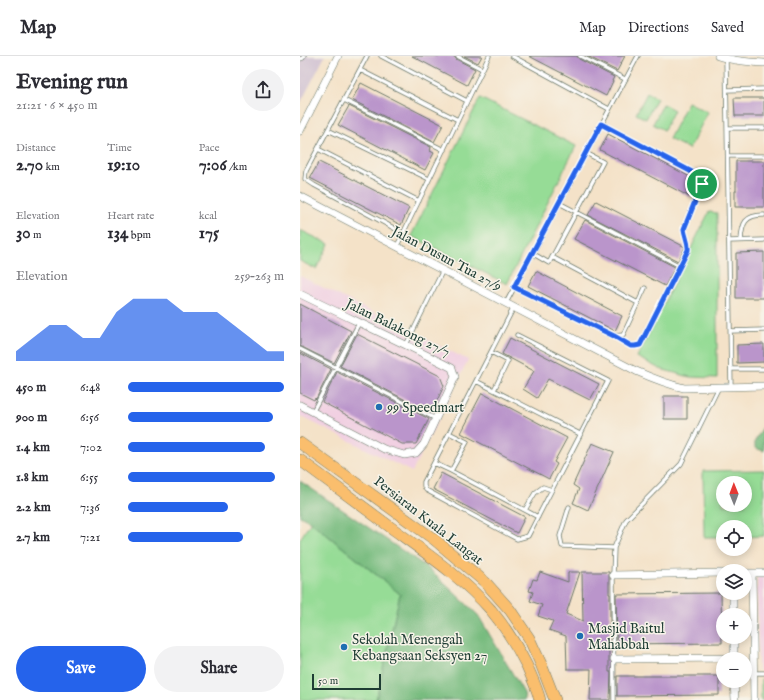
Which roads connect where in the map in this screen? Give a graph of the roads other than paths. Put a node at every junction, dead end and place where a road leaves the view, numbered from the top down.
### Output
1 (304, 56) edge
2 (338, 56) edge
3 (367, 56) edge
4 (381, 56) edge
5 (457, 56) edge
6 (489, 56) edge
7 (512, 56) edge
8 (580, 56) edge
9 (638, 56) edge
10 (718, 56) edge
11 (300, 59) edge
12 (726, 59) junction
13 (764, 63) edge
14 (482, 69) junction
15 (360, 70) junction
16 (626, 79) junction
17 (764, 89) edge
18 (727, 90) junction
19 (344, 100) junction
20 (467, 101) junction
21 (609, 109) junction
22 (458, 120) junction
23 (601, 124) junction
24 (728, 128) junction
25 (764, 128) edge
26 (300, 130) edge
27 (328, 130) junction
28 (318, 149) junction
29 (444, 150) junction
30 (586, 153) junction
31 (728, 156) junction
32 (764, 156) edge
33 (429, 180) junction
34 (300, 196) edge
35 (418, 201) junction
36 (559, 203) junction
37 (576, 212) junction
38 (764, 215) edge
39 (403, 233) junction
40 (741, 240) junction
41 (764, 240) edge
42 (729, 241) junction
43 (397, 246) junction
44 (532, 253) junction
45 (552, 257) junction
46 (680, 266) junction
47 (443, 270) junction
48 (514, 287) junction
49 (645, 288) dead end
50 (300, 294) edge
51 (506, 303) junction
52 (638, 303) junction
53 (514, 307) junction
54 (359, 323) junction
55 (764, 330) edge
56 (730, 331) junction
57 (517, 334) dead end
58 (614, 336) junction
59 (406, 345) junction
60 (300, 349) edge
61 (491, 352) junction
62 (336, 368) junction
63 (731, 369) junction
64 (764, 369) edge
65 (476, 381) junction
66 (764, 386) edge
67 (719, 387) junction
68 (731, 387) junction
69 (494, 390) junction
70 (300, 405) edge
71 (313, 412) junction
72 (436, 419) junction
73 (449, 433) junction
74 (580, 434) junction
75 (300, 443) edge
76 (300, 460) edge
77 (434, 462) junction
78 (451, 471) junction
79 (552, 490) junction
80 (569, 507) dead end
81 (525, 510) junction
82 (538, 517) junction
83 (614, 548) junction
84 (716, 573) edge
85 (752, 573) edge
86 (764, 573) edge
87 (613, 575) junction
88 (750, 600) edge
89 (716, 658) edge
90 (614, 659) junction
91 (754, 673) junction
92 (764, 673) edge
93 (734, 688) edge
94 (540, 700) edge
95 (555, 700) edge
96 (614, 700) edge
97 (735, 700) edge
98 (754, 700) edge

1 - 11 lane
2 - 26 street
3 - 15 lane
4 - 20 lane
5 - 14 lane
6 - 14 lane
7 - 21 lane
8 - 16 lane
9 - 16 lane
10 - 12 street
12 - 13 street
12 - 18 lane
14 - 20 lane
15 - 19 lane
15 - 22 lane
16 - 21 lane
17 - 18 lane
18 - 24 lane
19 - 27 lane
19 - 29 lane
20 - 22 lane
21 - 23 lane
22 - 29 lane
23 - 30 lane
23 - 46 lane
24 - 25 lane
24 - 31 lane
27 - 28 lane
27 - 33 lane
28 - 35 lane
28 - 39 lane
29 - 33 lane
30 - 36 lane
30 - 37 lane
31 - 32 lane
31 - 42 lane
33 - 35 lane
34 - 43 street, Jalan Dusun Tua 27/9
35 - 39 lane
36 - 37 lane
36 - 44 lane
37 - 45 lane
37 - 46 lane
38 - 40 lane
39 - 43 lane
40 - 41 lane
40 - 42 lane
42 - 56 lane
43 - 47 street, Jalan Dusun Tua 27/9
44 - 45 lane
44 - 48 lane
45 - 52 lane
46 - 58 lane
47 - 51 street, Jalan Dusun Tua 27/9
47 - 59 lane
48 - 51 lane
48 - 58 lane
49 - 52 lane
50 - 54 street, Jalan Balakong 27/7
51 - 53 street, Jalan Dusun Tua 27/9
52 - 58 lane
53 - 61 lane
53 - 67 street, Jalan Dusun Tua 27/9
54 - 59 street, Jalan Balakong 27/7
54 - 62 lane
55 - 56 lane
56 - 63 lane
57 - 74 lane
59 - 72 street, Jalan Balakong 27/7
60 - 62 lane
61 - 65 lane
61 - 69 lane
62 - 71 lane
62 - 72 lane
63 - 64 lane
63 - 68 lane
65 - 69 lane
65 - 73 lane
66 - 68 street, Jalan Dusun Tua 27/9
67 - 68 street, Jalan Dusun Tua 27/9
67 - 83 lane
69 - 74 lane
70 - 71 street
71 - 72 street, Jalan Balakong 27/7
73 - 77 lane
73 - 78 lane
74 - 79 lane
75 - 95 main road, Persiaran Kuala Langat
76 - 94 main road, Persiaran Kuala Langat
77 - 78 lane
77 - 82 lane
78 - 81 lane
79 - 81 lane
79 - 82 lane
80 - 83 lane
81 - 82 lane
83 - 87 lane
84 - 87 street
85 - 86 street
87 - 90 lane
88 - 91 street
89 - 90 street
90 - 96 lane
91 - 92 lane
91 - 98 street
93 - 97 street

